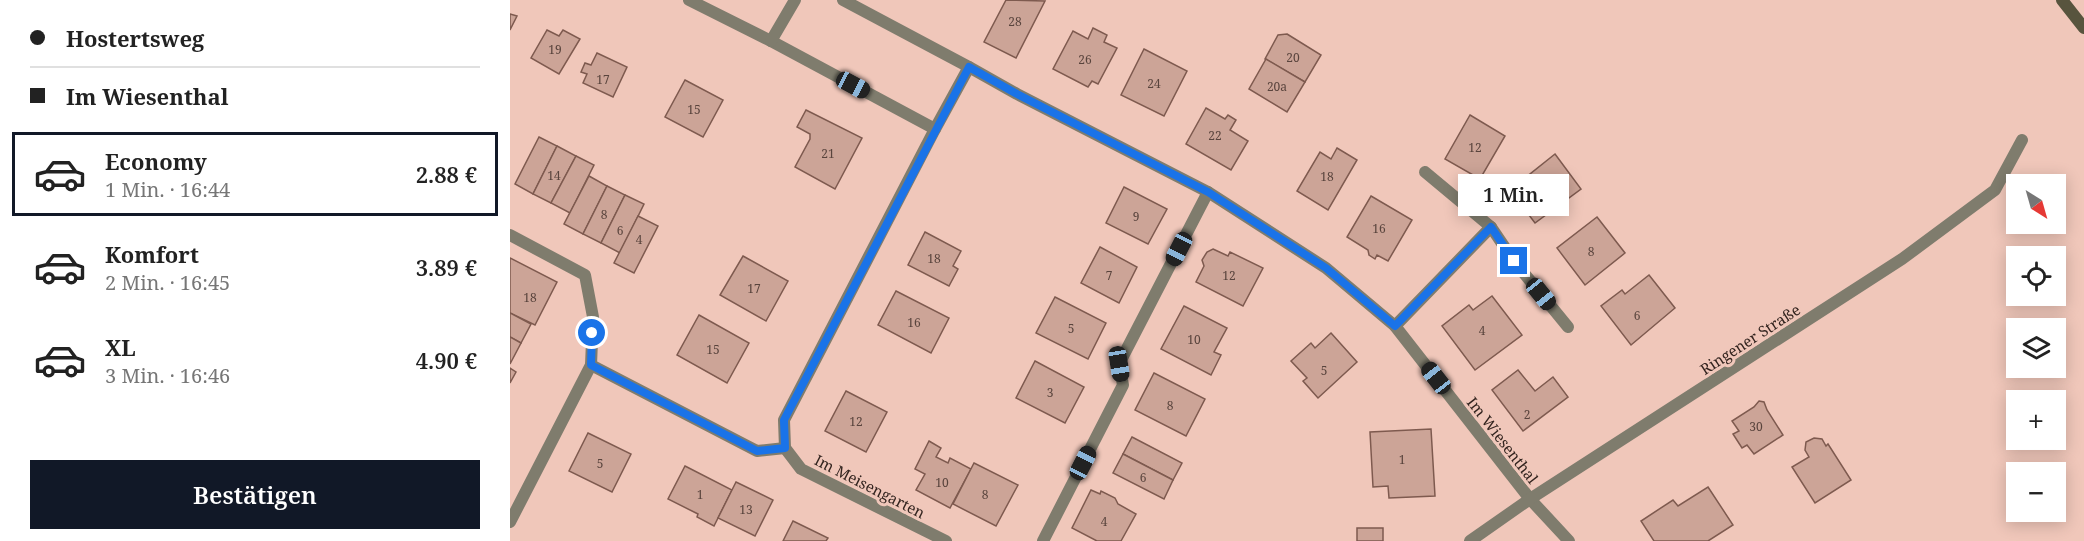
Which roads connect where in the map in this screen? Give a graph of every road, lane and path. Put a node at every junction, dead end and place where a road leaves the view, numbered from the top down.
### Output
1 (689, 0) edge
2 (795, 0) edge
3 (843, 0) edge
4 (2062, 0) edge
5 (2084, 28) edge
6 (771, 41) junction
7 (969, 67) junction
8 (935, 129) junction
9 (2022, 140) dead end
10 (1425, 172) dead end
11 (1208, 192) junction
12 (1491, 227) junction
13 (510, 235) edge
14 (1395, 326) junction
15 (1568, 327) dead end
16 (591, 365) junction
17 (785, 448) junction
18 (1530, 499) junction
19 (510, 522) edge
20 (946, 541) edge
21 (1043, 541) edge
22 (1470, 541) edge
23 (1569, 541) edge

1 - 6 street
2 - 6 street
3 - 7 street, Im Wiesenthal
4 - 5 main road
6 - 8 street
7 - 8 street
7 - 11 street, Im Wiesenthal
8 - 17 street
9 - 18 street, Ringener Straße
10 - 12 street
11 - 14 street, Im Wiesenthal
11 - 21 street
12 - 14 street
12 - 15 street
13 - 16 street
14 - 18 street, Im Wiesenthal
16 - 17 street
16 - 19 street
17 - 20 street, Im Meisengarten
18 - 22 street, Ringener Straße
18 - 23 street, Im Wiesenthal

